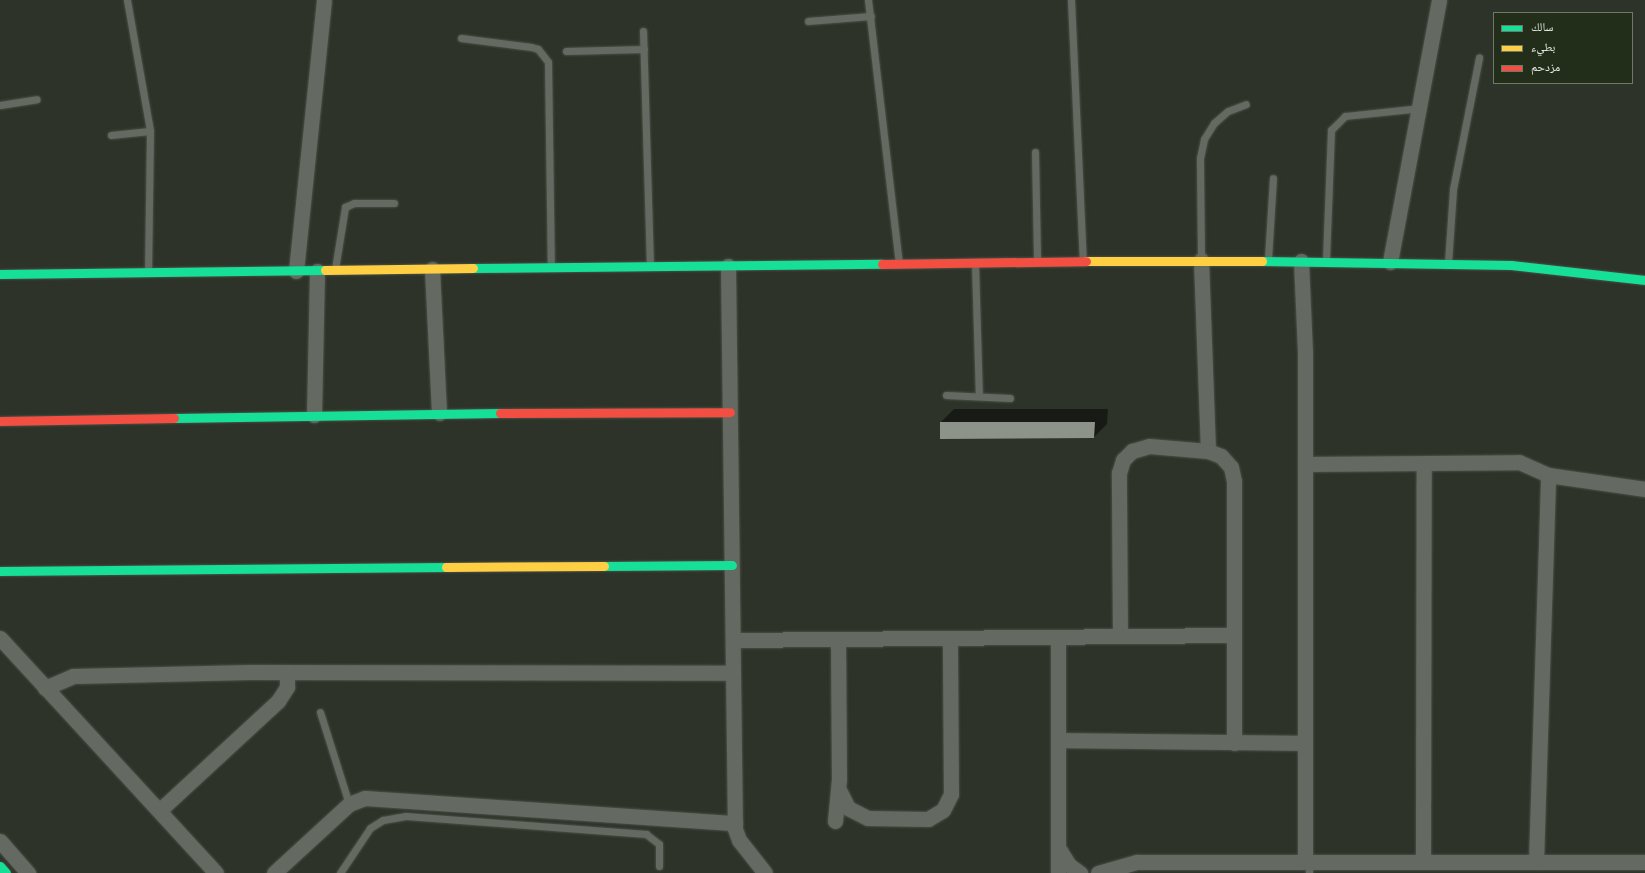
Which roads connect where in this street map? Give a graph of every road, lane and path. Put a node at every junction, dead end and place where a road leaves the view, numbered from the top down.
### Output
1 (127, 0) edge
2 (324, 0) edge
3 (868, 0) edge
4 (1071, 0) edge
5 (1439, 0) edge
6 (871, 16) junction
7 (808, 21) dead end
8 (643, 31) dead end
9 (461, 38) dead end
10 (644, 49) junction
11 (566, 51) dead end
12 (1479, 58) dead end
13 (37, 99) dead end
14 (1246, 104) dead end
15 (0, 105) edge
16 (1420, 108) junction
17 (150, 131) junction
18 (111, 135) dead end
19 (1035, 152) dead end
20 (1273, 178) dead end
21 (394, 203) dead end
22 (1201, 260) junction
23 (1268, 261) junction
24 (1301, 261) junction
25 (1083, 262) junction
26 (1326, 262) junction
27 (1390, 262) junction
28 (1037, 263) junction
29 (1448, 263) junction
30 (899, 264) junction
31 (975, 264) junction
32 (650, 266) junction
33 (728, 266) junction
34 (551, 268) junction
35 (432, 269) junction
36 (296, 271) junction
37 (317, 271) junction
38 (334, 271) junction
39 (148, 272) junction
40 (0, 274) edge
41 (1645, 280) edge
42 (946, 395) dead end
43 (979, 396) junction
44 (1010, 398) dead end
45 (730, 412) junction
46 (439, 413) junction
47 (314, 415) junction
48 (0, 421) edge
49 (1208, 451) junction
50 (1424, 463) junction
51 (1305, 464) junction
52 (1548, 475) junction
53 (1645, 489) edge
54 (732, 565) junction
55 (0, 571) edge
56 (1234, 635) junction
57 (1120, 636) junction
58 (1058, 637) junction
59 (0, 638) edge
60 (950, 638) junction
61 (838, 639) junction
62 (733, 640) junction
63 (287, 672) junction
64 (733, 674) junction
65 (45, 688) junction
66 (320, 712) dead end
67 (1059, 740) junction
68 (1234, 743) junction
69 (1305, 743) junction
70 (839, 790) junction
71 (349, 804) junction
72 (160, 810) junction
73 (835, 821) dead end
74 (735, 823) junction
75 (0, 841) edge
76 (1059, 849) junction
77 (1423, 862) junction
78 (1536, 862) junction
79 (1645, 862) edge
80 (0, 866) edge
81 (659, 866) dead end
82 (1308, 866) edge
83 (6, 873) edge
84 (28, 873) edge
85 (216, 873) edge
86 (274, 873) edge
87 (340, 873) edge
88 (765, 873) edge
89 (1058, 873) edge
90 (1080, 873) edge
91 (1098, 873) edge

1 - 17 lane
2 - 36 street
3 - 6 lane
4 - 25 lane
5 - 16 street
6 - 7 lane
6 - 30 lane
8 - 10 lane
9 - 34 lane
10 - 11 lane
10 - 32 lane
12 - 29 lane
13 - 15 lane
14 - 22 lane
16 - 26 lane
16 - 27 street
17 - 18 lane
17 - 39 lane
19 - 28 lane
20 - 23 lane
21 - 38 lane
22 - 23 main road
22 - 25 main road
22 - 49 street
23 - 24 main road
24 - 26 main road
24 - 51 street
25 - 28 main road
26 - 27 main road
27 - 29 main road
28 - 31 main road
29 - 41 main road
30 - 31 main road
30 - 33 main road
31 - 43 lane
32 - 33 main road
32 - 34 main road
33 - 45 street
34 - 35 main road
35 - 38 main road
35 - 46 street
36 - 37 main road
36 - 39 main road
37 - 38 main road
37 - 47 street
39 - 40 main road
42 - 43 lane
43 - 44 lane
45 - 46 main road
45 - 54 street
46 - 47 main road
47 - 48 main road
49 - 56 street
49 - 57 street
50 - 51 street
50 - 52 street
50 - 77 street
51 - 69 street
52 - 53 street
52 - 78 street
54 - 55 main road
54 - 62 street
56 - 57 street
56 - 68 street
57 - 58 street
58 - 60 street
58 - 67 street
59 - 65 street
60 - 61 street
60 - 70 street
61 - 62 street
61 - 70 street
62 - 64 street
63 - 64 street
63 - 65 street
63 - 72 street
64 - 74 street
65 - 72 street
66 - 71 lane
67 - 68 street
67 - 76 street
68 - 69 street
69 - 82 street
70 - 73 street
71 - 74 street
71 - 86 street
72 - 85 street
74 - 88 street
75 - 84 street
76 - 89 street
76 - 90 street
77 - 78 street
77 - 82 street
78 - 79 street
80 - 83 main road
81 - 87 lane
82 - 91 street

